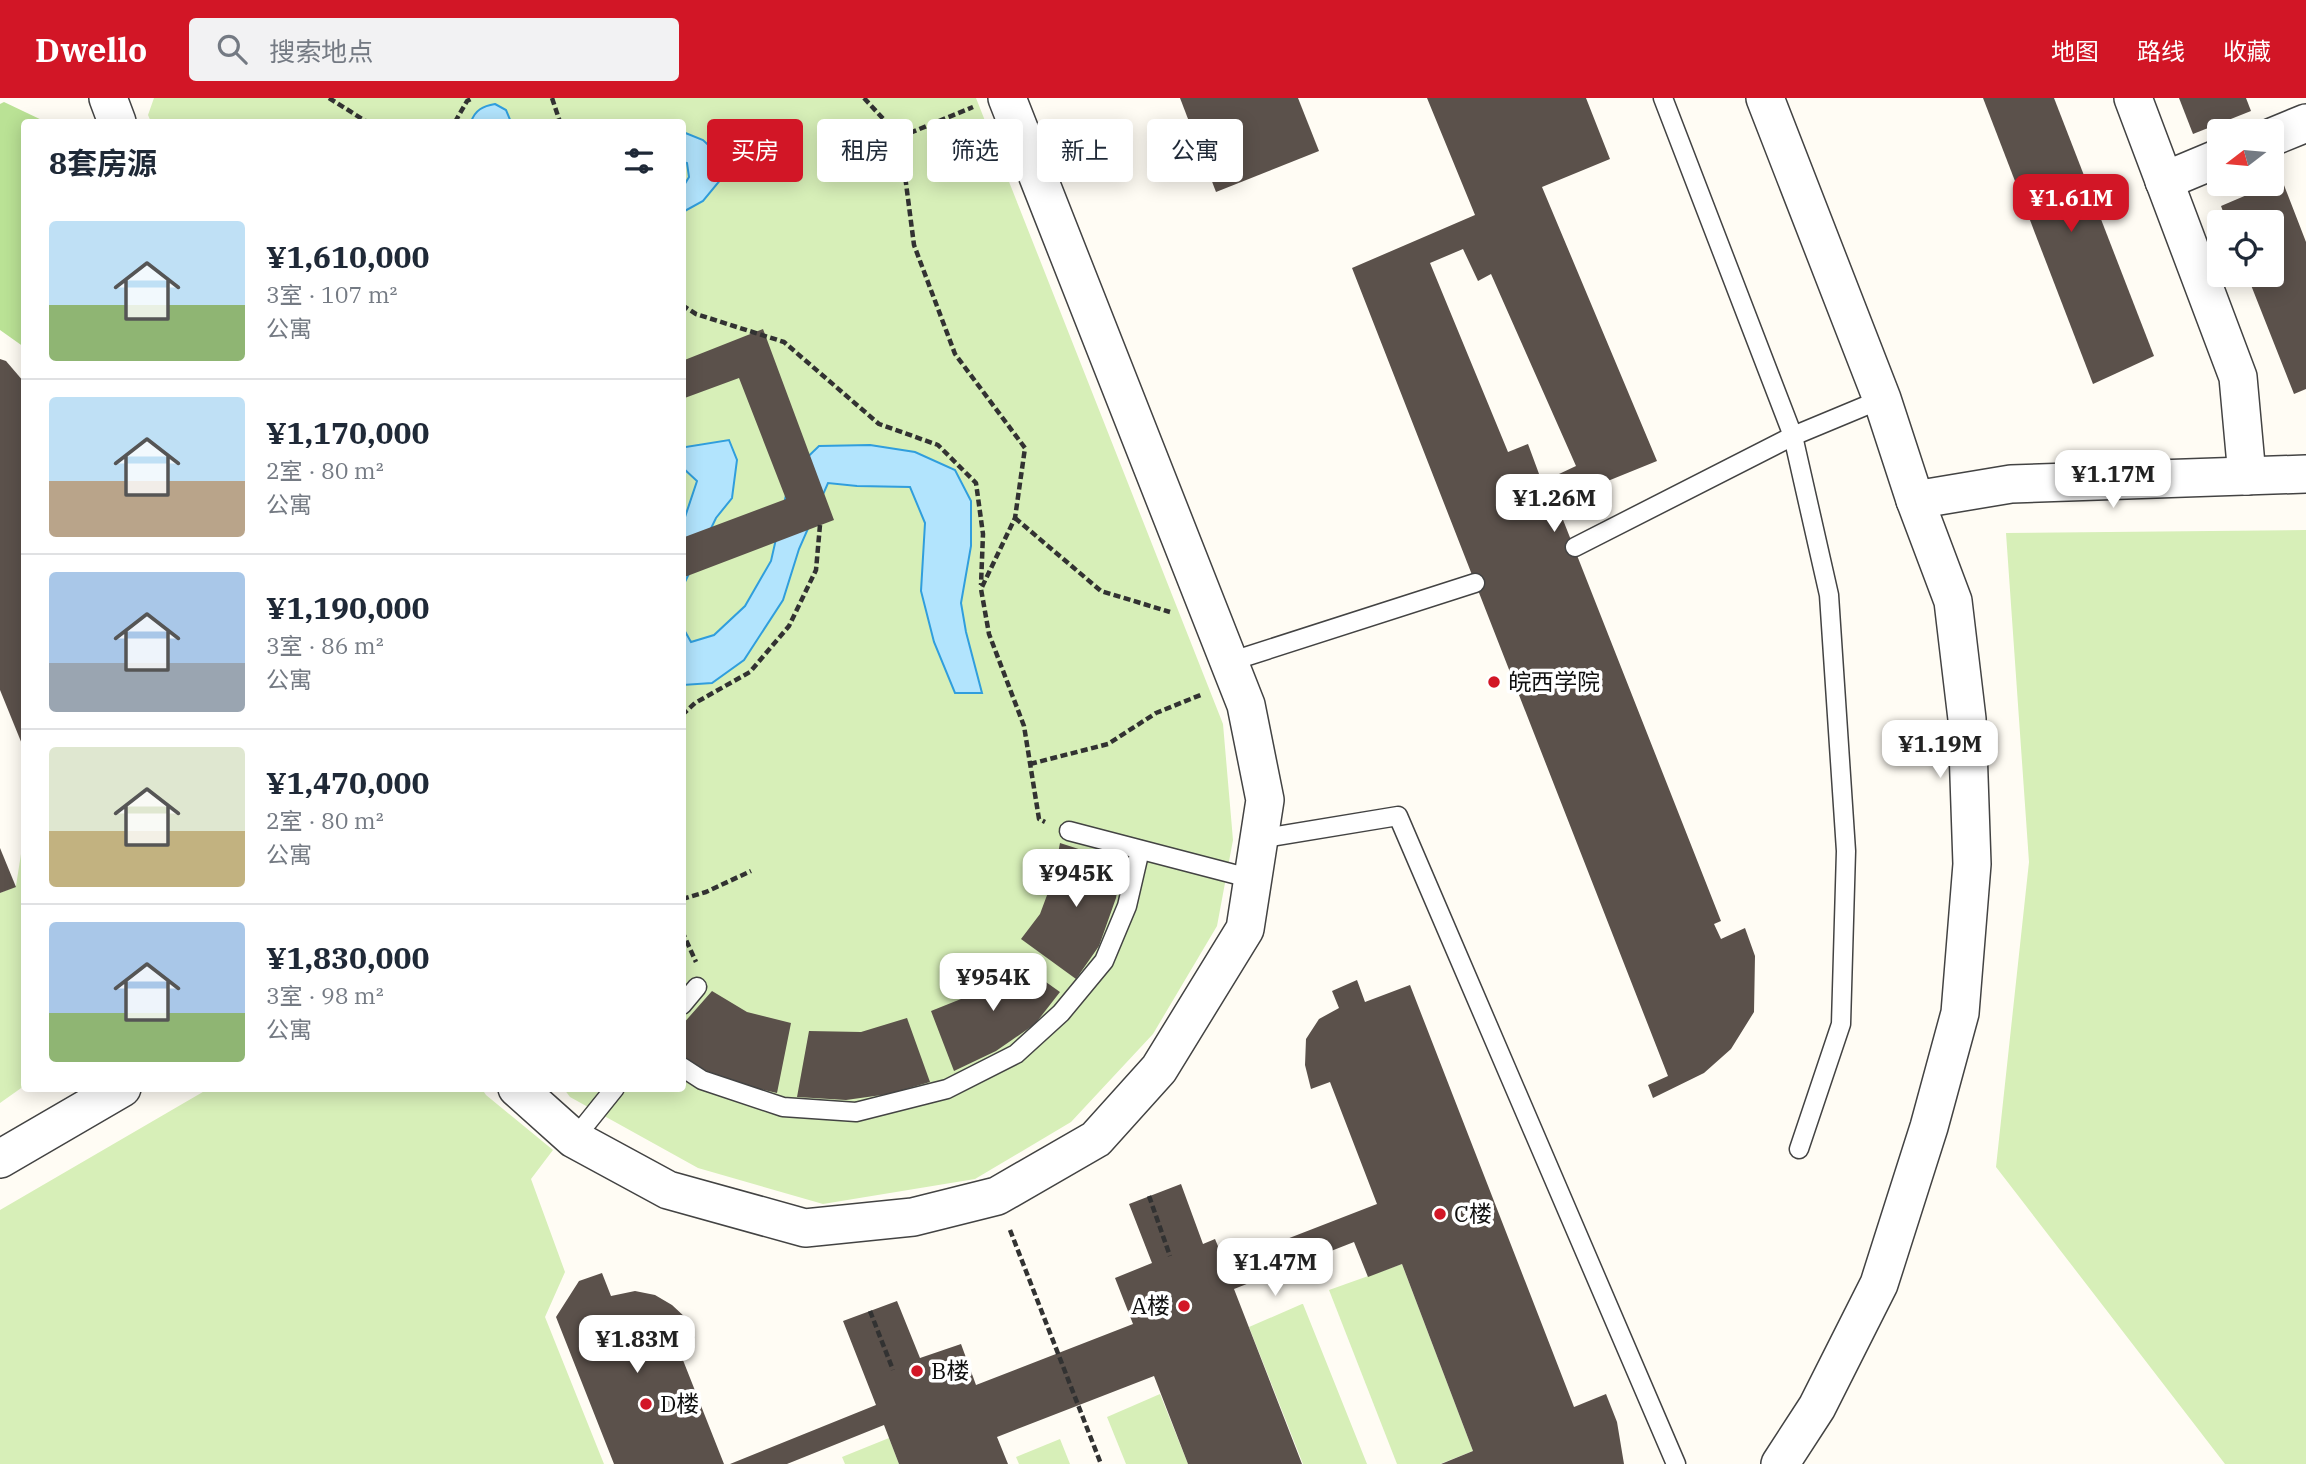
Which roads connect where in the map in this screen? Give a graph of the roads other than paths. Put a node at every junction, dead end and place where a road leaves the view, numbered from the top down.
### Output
1 (108, 98) edge
2 (1663, 98) edge
3 (1765, 98) edge
4 (2133, 98) edge
5 (995, 100) edge
6 (116, 119) edge
7 (2306, 123) edge
8 (2284, 132) edge
9 (2207, 163) edge
10 (2164, 181) junction
11 (1882, 399) junction
12 (1793, 436) junction
13 (2306, 474) edge
14 (2248, 476) junction
15 (1915, 500) junction
16 (1574, 547) dead end
17 (1475, 583) dead end
18 (1233, 672) junction
19 (1069, 831) road end
20 (1259, 839) junction
21 (1140, 850) junction
22 (1253, 879) junction
23 (697, 987) dead end
24 (686, 1000) edge
25 (686, 1070) edge
26 (115, 1092) edge
27 (521, 1092) edge
28 (612, 1092) edge
29 (574, 1139) junction
30 (1799, 1149) dead end
31 (0, 1159) edge
32 (1676, 1464) edge
33 (1780, 1464) edge

1 - 6 street
2 - 12 lane
3 - 11 street
4 - 10 street
5 - 18 street
7 - 8 street
9 - 10 street
10 - 14 street
11 - 12 lane
11 - 15 street
12 - 16 lane
12 - 30 lane
13 - 14 street
14 - 15 street
15 - 33 street
17 - 18 lane
18 - 20 street
19 - 21 lane
20 - 22 street
20 - 32 lane
21 - 22 lane
21 - 25 lane
22 - 29 street
23 - 24 lane
26 - 31 street
27 - 29 street
28 - 29 lane

